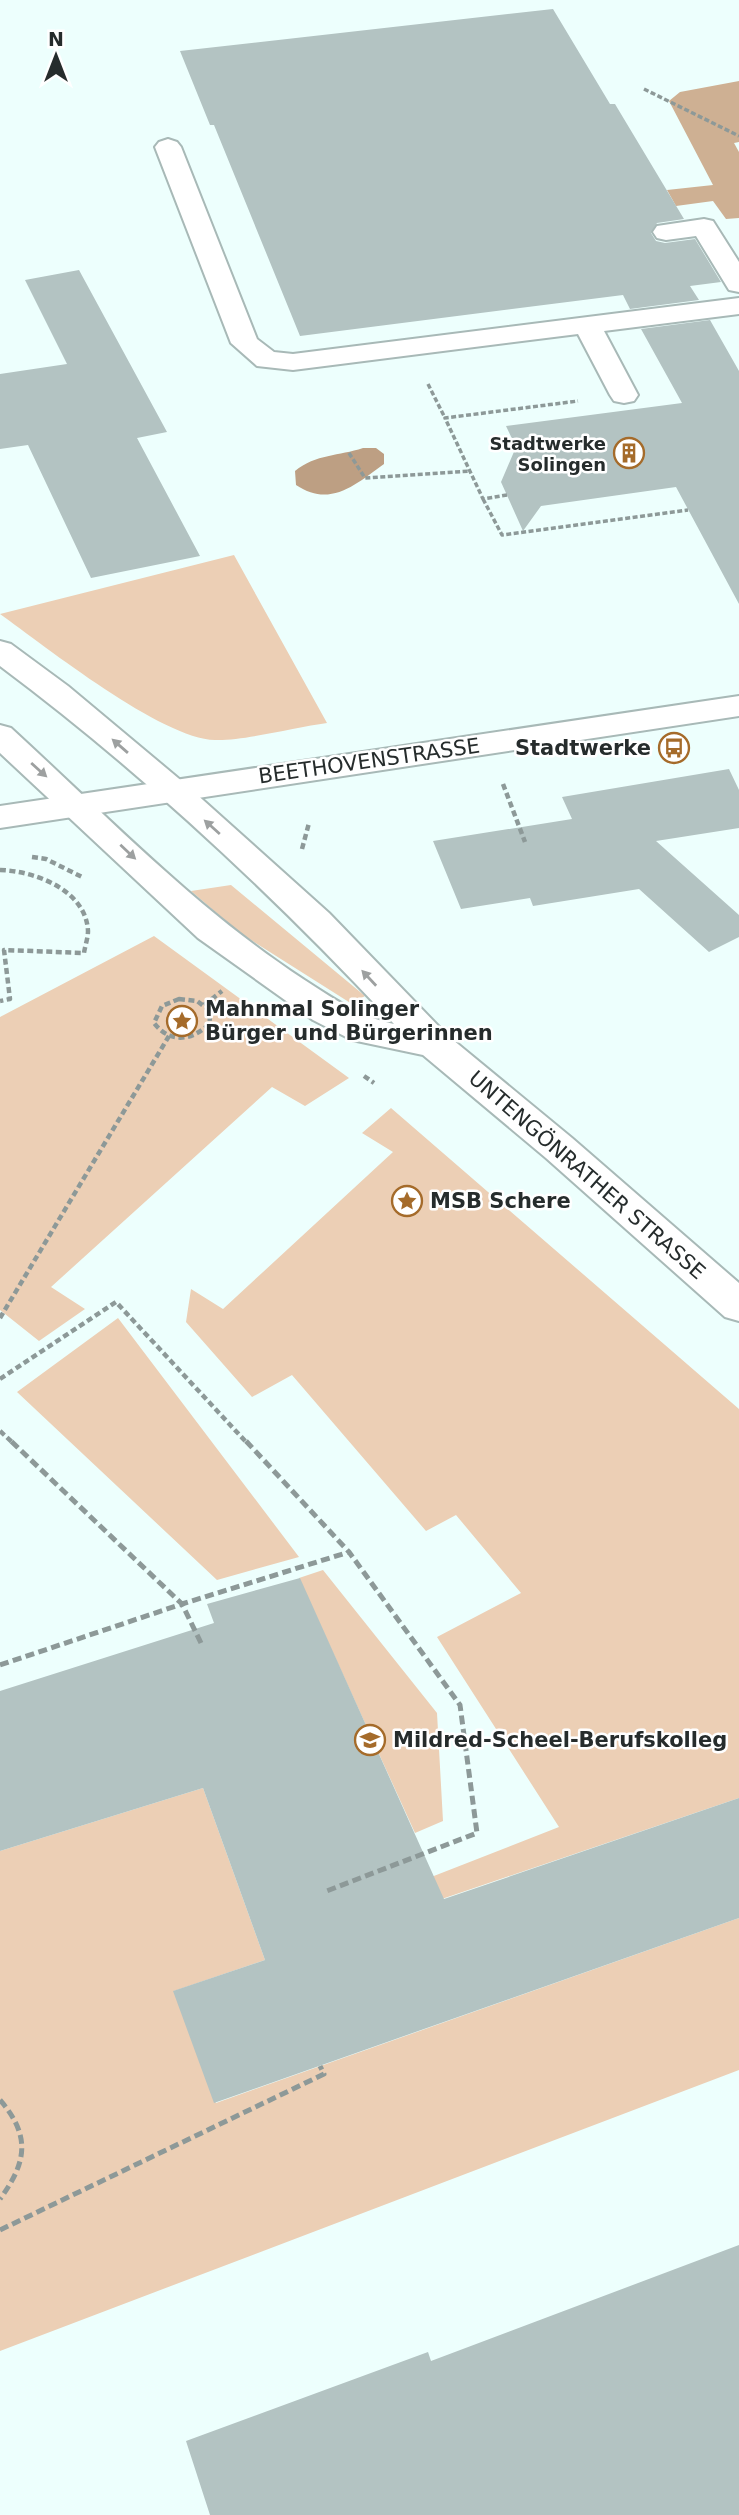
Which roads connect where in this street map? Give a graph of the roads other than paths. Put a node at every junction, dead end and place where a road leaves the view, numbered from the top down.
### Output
1 (168, 147) dead end
2 (666, 232) dead end
3 (739, 284) edge
4 (739, 306) edge
5 (587, 326) junction
6 (625, 395) road end
7 (0, 651) edge
8 (739, 706) edge
9 (0, 735) edge
10 (172, 791) junction
11 (79, 805) junction
12 (0, 817) edge
13 (434, 1044) junction
14 (739, 1306) edge

1 - 5 street
2 - 3 street
4 - 5 street
5 - 6 street
10 -> 7 street, UNTENGÖNRATHER STRASSE
8 - 10 street, BEETHOVENSTRASSE
9 -> 11 street, UNTENGÖNRATHER STRASSE
10 - 11 street, BEETHOVENSTRASSE
13 -> 10 street, UNTENGÖNRATHER STRASSE
11 - 12 street, BEETHOVENSTRASSE
11 -> 13 street, UNTENGÖNRATHER STRASSE
13 - 14 street, UNTENGÖNRATHER STRASSE

